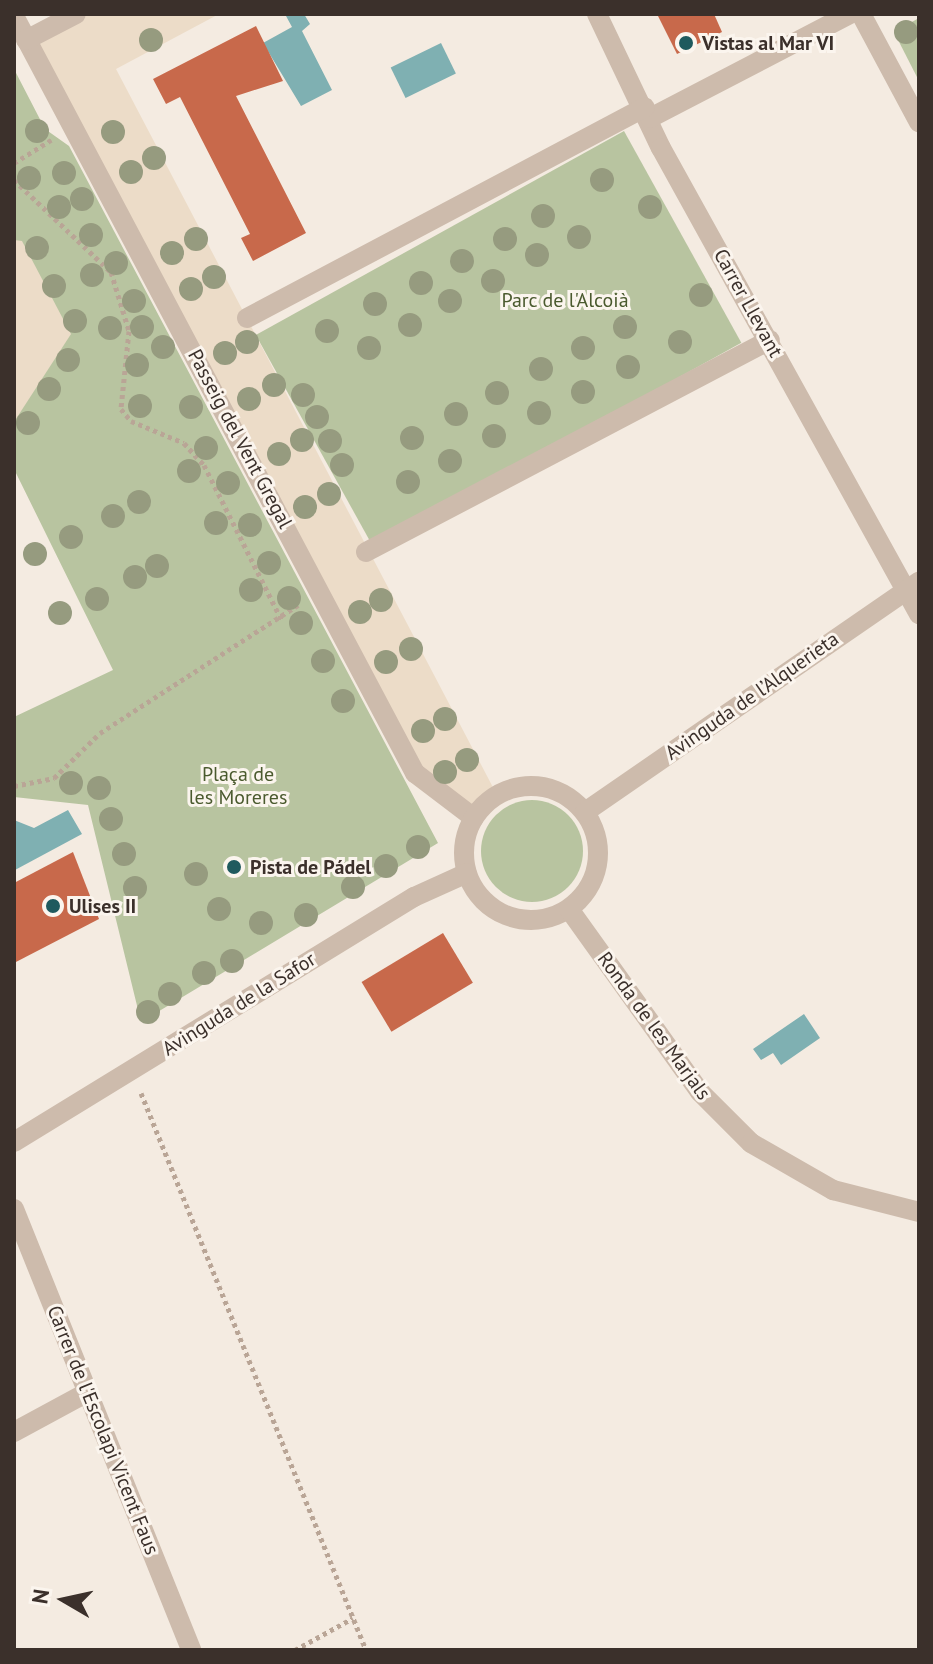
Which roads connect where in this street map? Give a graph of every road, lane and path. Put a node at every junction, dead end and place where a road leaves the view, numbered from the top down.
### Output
1 (76, 14) edge
2 (597, 14) edge
3 (850, 14) edge
4 (861, 14) edge
5 (14, 16) edge
6 (26, 40) junction
7 (648, 113) junction
8 (919, 122) edge
9 (73, 126) junction
10 (14, 163) edge
11 (14, 180) edge
12 (247, 318) dead end
13 (770, 340) junction
14 (366, 552) dead end
15 (912, 586) edge
16 (919, 614) edge
17 (14, 786) edge
18 (585, 812) junction
19 (474, 818) junction
20 (467, 873) junction
21 (569, 909) junction
22 (132, 1069) junction
23 (14, 1142) edge
24 (14, 1209) edge
25 (919, 1212) edge
26 (88, 1392) junction
27 (14, 1432) edge
28 (353, 1618) junction
29 (191, 1650) edge
30 (295, 1650) edge
31 (366, 1650) edge

1 - 6 street
2 - 7 street, Carrer Llevant
3 - 7 street
4 - 8 street
5 - 6 street, Passeig del Vent Gregal
6 - 9 street, Passeig del Vent Gregal
7 - 12 street
7 - 13 street, Carrer Llevant
9 - 10 path
9 - 19 street, Passeig del Vent Gregal
11 - 17 path
13 - 14 street
13 - 15 street, Carrer Llevant
15 - 16 street, Carrer Llevant
15 - 18 street, Avinguda de l’Alquerieta
18 - 19 street
18 - 21 street
19 - 20 street
20 - 21 street
20 - 22 street, Avinguda de la Safor
21 - 25 street, Ronda de les Marjals
22 - 23 street, Avinguda de la Safor
22 - 28 path
24 - 26 street, Carrer de l'Escolapi Vicent Faus
26 - 27 street
26 - 29 street, Carrer de l'Escolapi Vicent Faus
28 - 30 path
28 - 31 path

